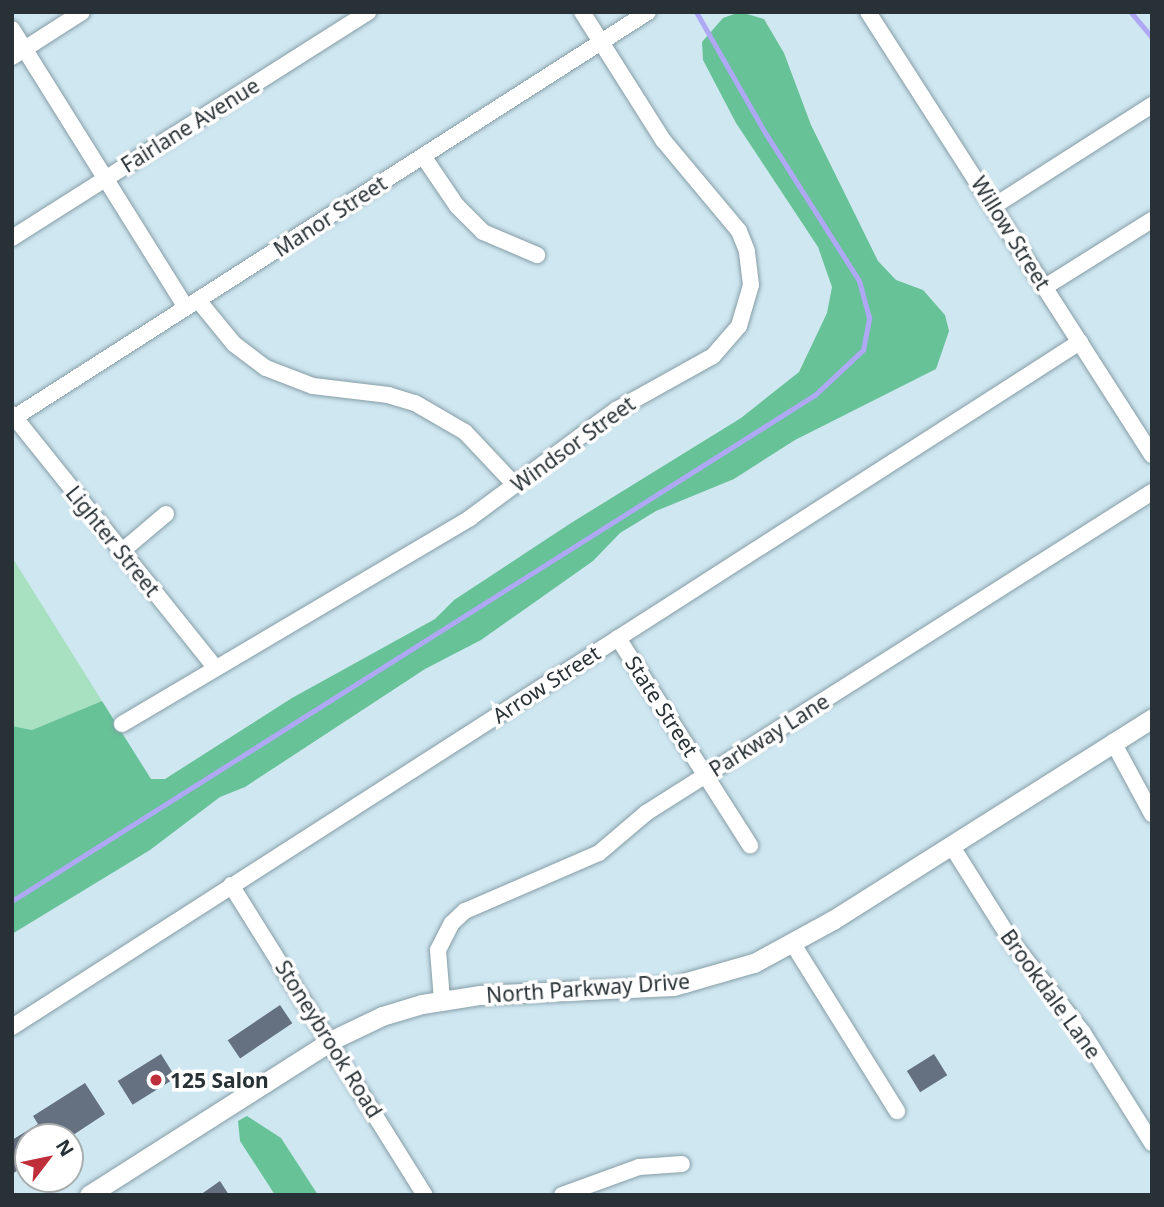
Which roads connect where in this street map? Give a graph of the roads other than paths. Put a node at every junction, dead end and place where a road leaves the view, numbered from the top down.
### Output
1 (82, 12) edge
2 (368, 12) edge
3 (582, 12) edge
4 (648, 12) edge
5 (869, 12) edge
6 (12, 29) edge
7 (601, 42) junction
8 (18, 53) edge
9 (1152, 105) edge
10 (423, 156) junction
11 (106, 179) junction
12 (994, 206) junction
13 (1152, 220) edge
14 (12, 239) edge
15 (537, 255) dead end
16 (1045, 287) junction
17 (192, 304) junction
18 (1080, 342) junction
19 (13, 417) edge
20 (1152, 455) edge
21 (515, 485) junction
22 (1152, 492) edge
23 (166, 514) dead end
24 (121, 552) junction
25 (618, 638) junction
26 (215, 667) junction
27 (1152, 718) edge
28 (122, 724) dead end
29 (1113, 742) junction
30 (706, 775) junction
31 (1152, 814) edge
32 (750, 845) dead end
33 (951, 845) junction
34 (231, 885) junction
35 (793, 944) junction
36 (442, 1000) junction
37 (12, 1027) edge
38 (331, 1040) junction
39 (897, 1111) dead end
40 (1152, 1143) edge
41 (682, 1164) dead end
42 (89, 1195) edge
43 (425, 1195) edge
44 (562, 1195) edge

1 - 8 street
2 - 11 street, Fairlane Avenue
3 - 7 street, Windsor Street
4 - 7 street, Manor Street
5 - 12 street, Willow Street
6 - 8 street
7 - 10 street, Manor Street
7 - 21 street, Windsor Street
8 - 11 street
9 - 12 street
10 - 15 street
10 - 17 street, Manor Street
11 - 14 street, Fairlane Avenue
11 - 17 street
12 - 16 street, Willow Street
13 - 16 street
16 - 18 street, Willow Street
17 - 19 street, Manor Street
17 - 21 street
18 - 20 street, Willow Street
18 - 25 street, Arrow Street
19 - 24 street, Lighter Street
21 - 26 street, Windsor Street
22 - 30 street, Parkway Lane
23 - 24 street
24 - 26 street, Lighter Street
25 - 30 street, State Street
25 - 34 street, Arrow Street
26 - 28 street, Windsor Street
27 - 29 main road, North Parkway Drive
29 - 31 street
29 - 33 main road, North Parkway Drive
30 - 32 street, State Street
30 - 36 street, Parkway Lane
33 - 35 main road, North Parkway Drive
33 - 40 street, Brookdale Lane
34 - 37 street, Arrow Street
34 - 38 street, Stoneybrook Road
35 - 36 main road, North Parkway Drive
35 - 39 street
36 - 38 main road, North Parkway Drive
38 - 42 main road, North Parkway Drive
38 - 43 street, Stoneybrook Road
41 - 44 street

